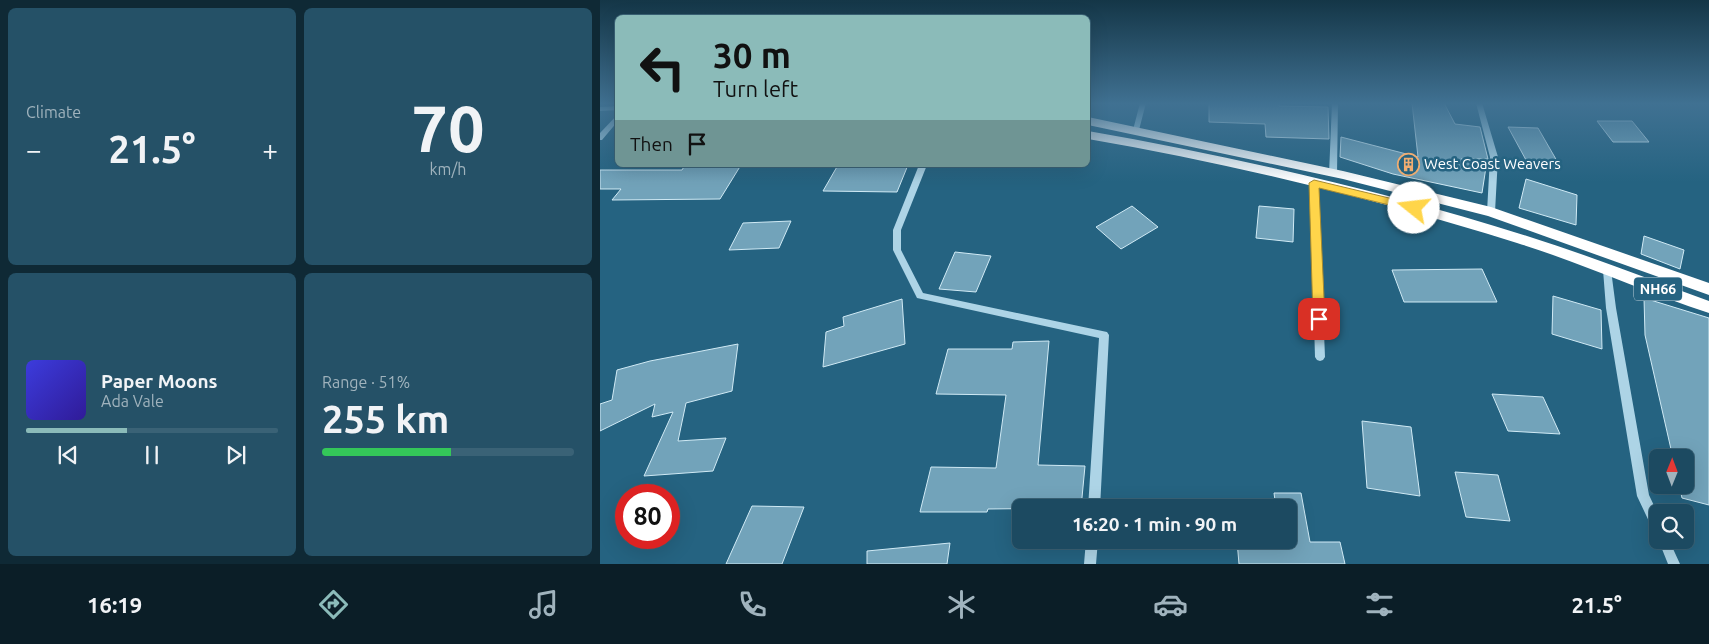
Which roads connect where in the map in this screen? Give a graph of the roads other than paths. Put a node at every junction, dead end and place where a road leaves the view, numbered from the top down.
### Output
1 (1132, 129) edge
2 (1334, 129) edge
3 (1486, 129) edge
4 (1136, 130) joint
5 (1090, 134) edge
6 (922, 167) edge
7 (1333, 174) junction
8 (1314, 183) junction
9 (1491, 212) junction
10 (1607, 253) junction
11 (1607, 270) junction
12 (1709, 289) edge
13 (1709, 307) edge
14 (1320, 357) dead end
15 (1095, 499) edge
16 (1649, 509) edge
17 (1091, 549) edge
18 (1667, 549) edge
19 (1090, 564) edge
20 (1674, 564) edge

1 - 4 highway, NH66
2 - 7 street
3 - 9 street
4 - 7 highway, NH66
5 - 8 highway, NH66
6 - 15 street
7 - 9 highway, NH66
8 - 11 highway, NH66
8 - 14 street
9 - 10 highway, NH66
10 - 11 highway
10 - 12 highway, NH66
11 - 13 highway, NH66
11 - 16 street
17 - 19 street
18 - 20 street

